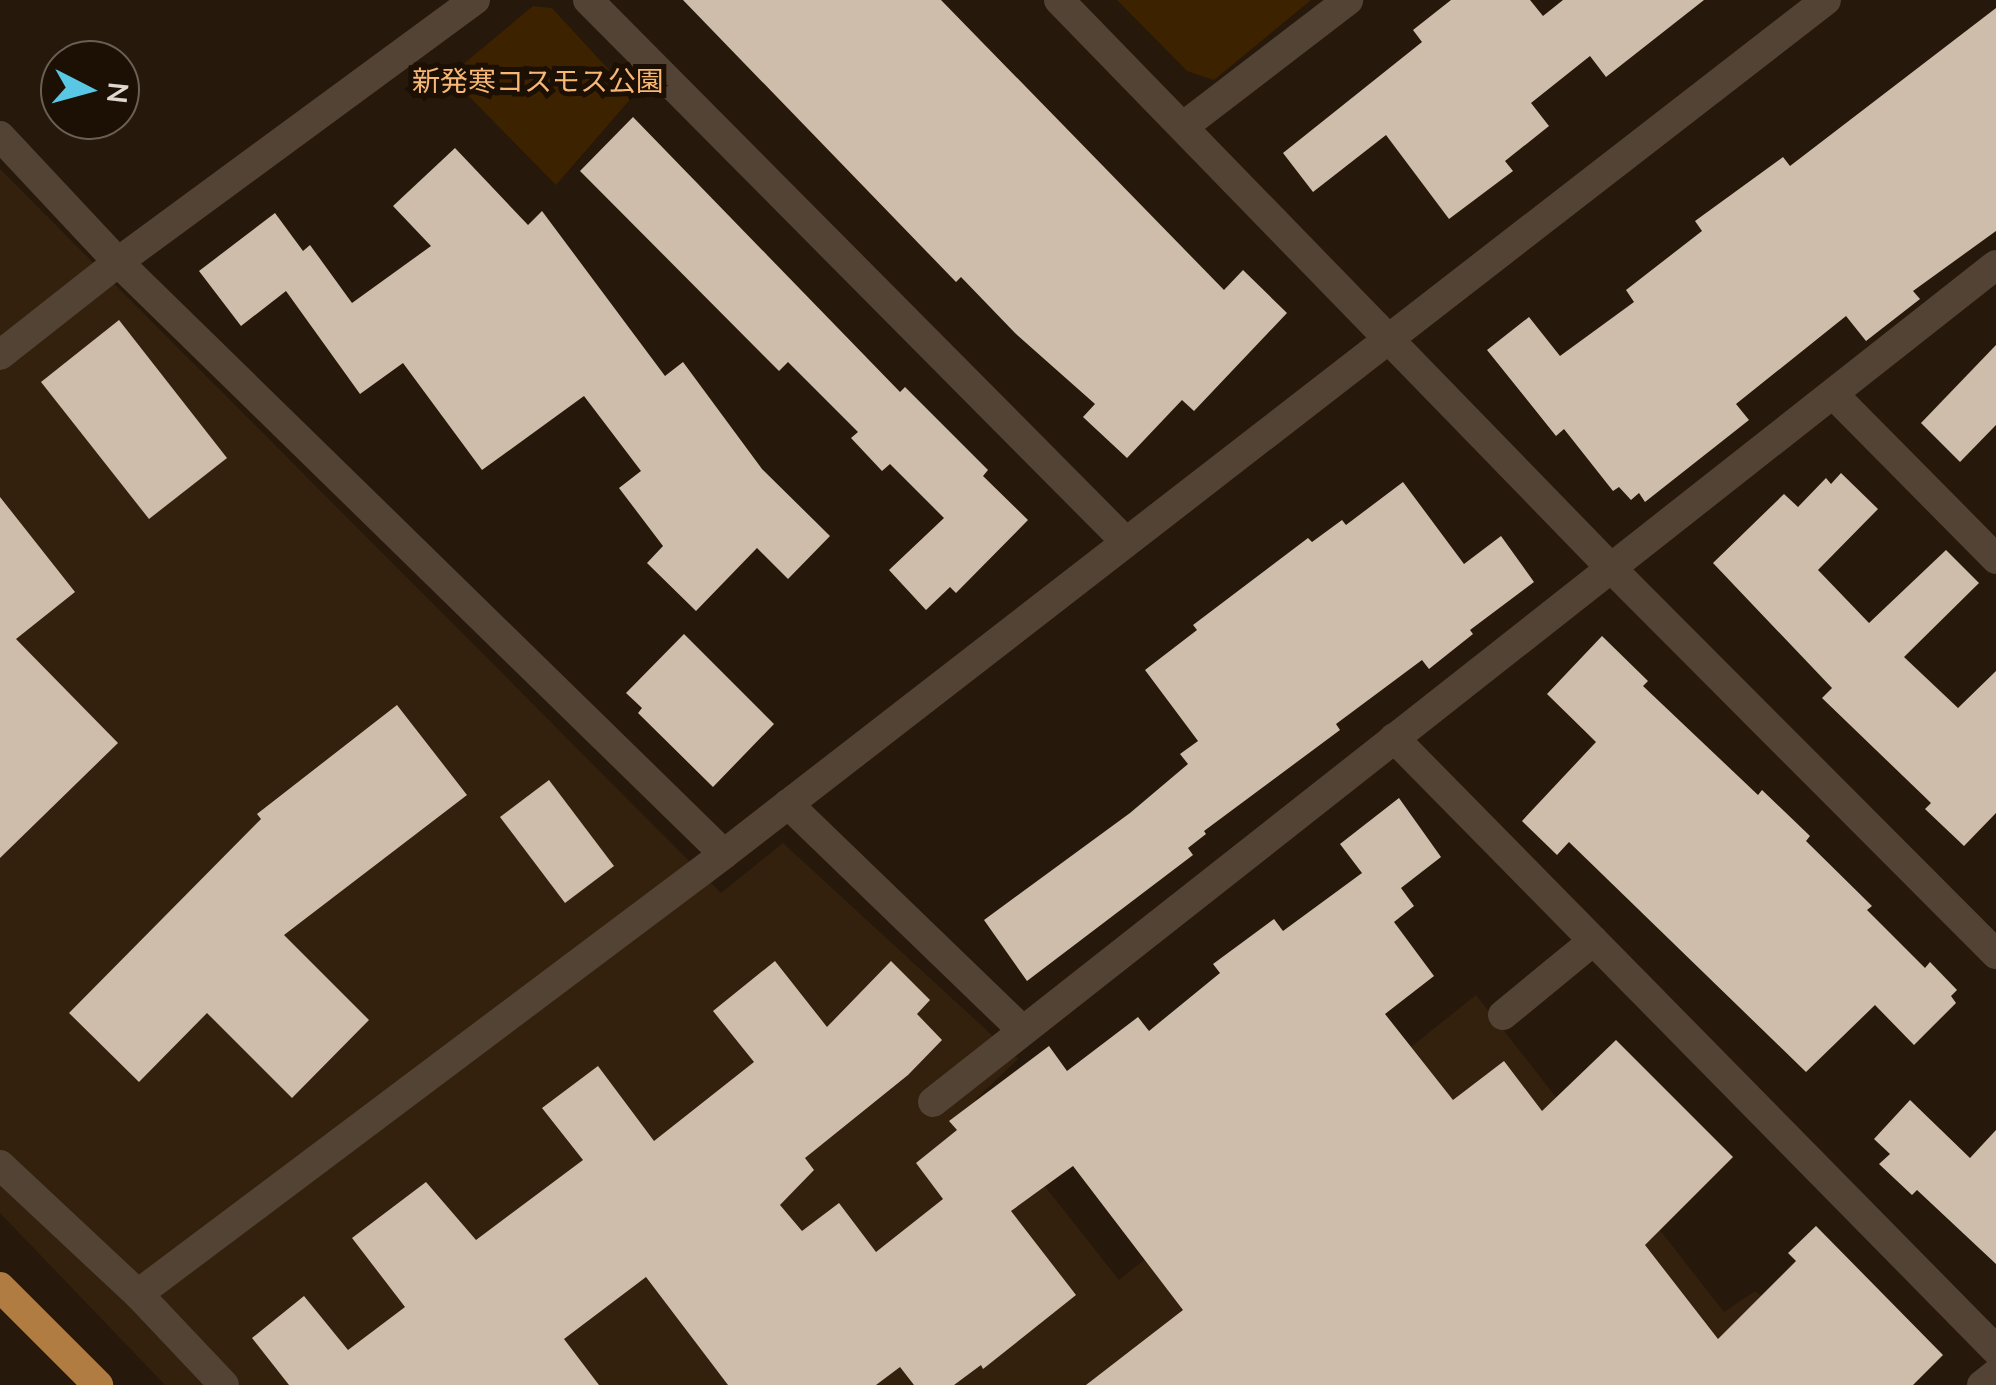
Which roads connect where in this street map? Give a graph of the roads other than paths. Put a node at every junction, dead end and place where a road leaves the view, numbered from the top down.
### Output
1 (476, 0) edge
2 (588, 0) edge
3 (1059, 0) edge
4 (1348, 0) edge
5 (1816, 3) edge
6 (1184, 126) junction
7 (0, 136) edge
8 (118, 262) junction
9 (1996, 265) edge
10 (1388, 340) junction
11 (0, 355) edge
12 (1833, 394) junction
13 (1125, 541) junction
14 (1996, 559) edge
15 (1612, 568) junction
16 (1394, 738) junction
17 (788, 804) junction
18 (724, 854) junction
19 (1592, 942) junction
20 (1996, 954) edge
21 (1503, 1015) dead end
22 (1022, 1030) junction
23 (932, 1102) dead end
24 (0, 1164) edge
25 (0, 1287) edge
26 (138, 1294) junction
27 (1996, 1350) edge
28 (1996, 1374) edge
29 (98, 1385) edge
30 (224, 1385) edge
31 (1982, 1385) edge

1 - 8 street
2 - 13 street
3 - 6 street
4 - 6 street
5 - 10 street
6 - 10 street
7 - 8 street
8 - 11 street
8 - 18 street
9 - 12 street
10 - 13 street
10 - 15 street
12 - 14 street
12 - 15 street
13 - 17 street
15 - 16 street
15 - 20 street
16 - 19 street
16 - 22 street
17 - 18 street
17 - 22 street
18 - 26 street
19 - 21 street
19 - 27 street
22 - 23 street
24 - 26 street
25 - 29 main road
26 - 30 street
28 - 31 street

